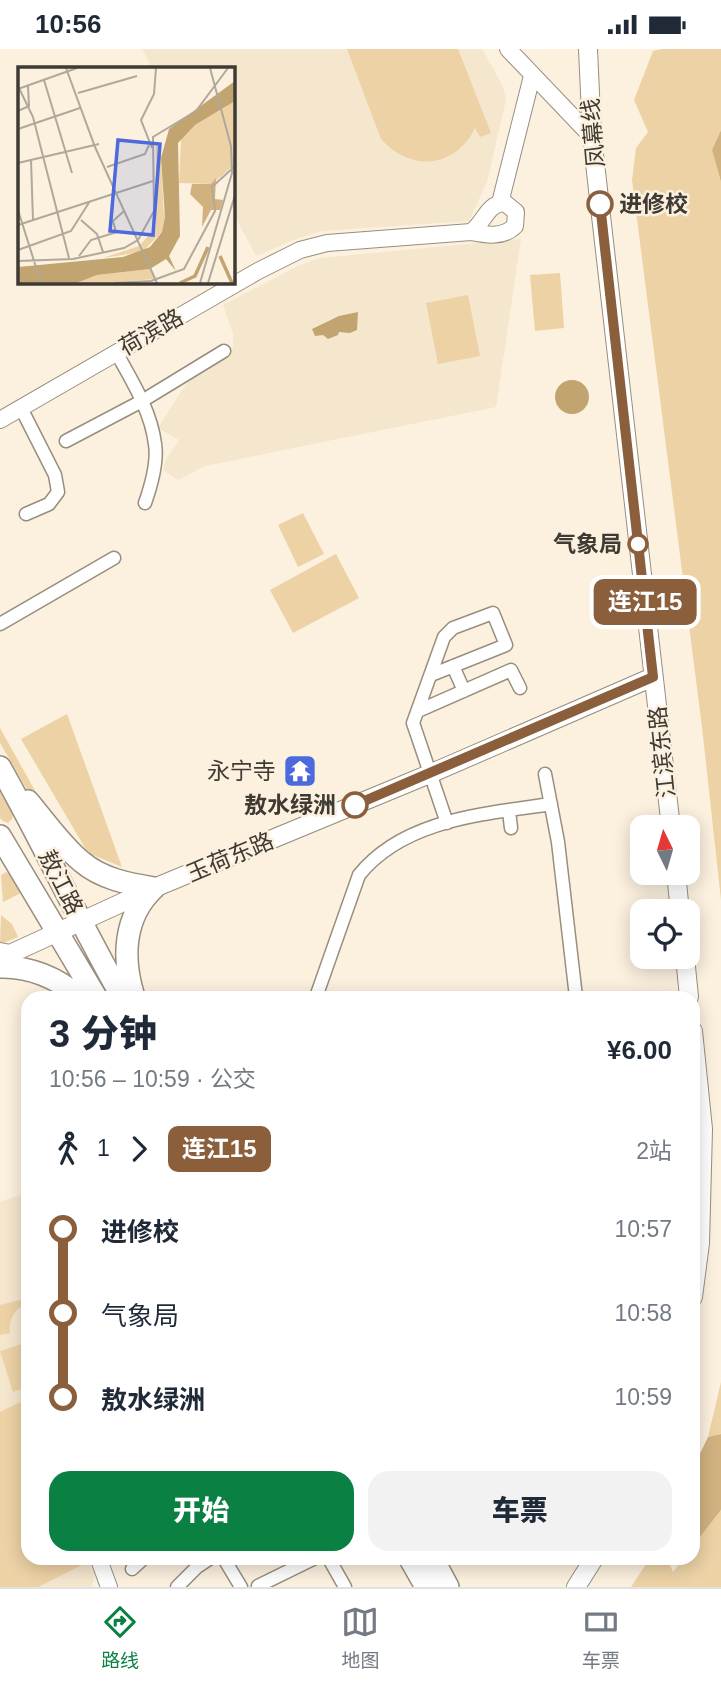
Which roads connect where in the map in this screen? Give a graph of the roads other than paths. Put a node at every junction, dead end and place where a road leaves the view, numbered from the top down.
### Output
1 (508, 49) edge
2 (588, 49) edge
3 (532, 76) junction
4 (592, 137) junction
5 (500, 203) junction
6 (471, 232) junction
7 (224, 351) dead end
8 (116, 352) junction
9 (142, 401) junction
10 (21, 408) junction
11 (0, 420) edge
12 (66, 441) dead end
13 (145, 503) dead end
14 (26, 514) dead end
15 (114, 558) dead end
16 (0, 624) edge
17 (453, 666) junction
18 (431, 675) junction
19 (653, 677) junction
20 (520, 688) dead end
21 (464, 691) junction
22 (418, 711) junction
23 (2, 770) edge
24 (432, 773) junction
25 (545, 774) dead end
26 (551, 804) junction
27 (509, 810) junction
28 (669, 815) edge
29 (27, 818) junction
30 (447, 823) junction
31 (511, 828) dead end
32 (0, 835) edge
33 (154, 888) junction
34 (81, 921) junction
35 (57, 933) junction
36 (4, 960) edge
37 (686, 969) edge
38 (72, 991) edge
39 (92, 991) edge
40 (119, 991) edge
41 (132, 991) edge
42 (318, 991) edge
43 (575, 991) edge
44 (689, 991) edge
45 (700, 1100) edge
46 (700, 1243) edge
47 (101, 1565) edge
48 (136, 1565) edge
49 (200, 1565) edge
50 (228, 1565) edge
51 (300, 1565) edge
52 (333, 1565) edge
53 (414, 1565) edge
54 (436, 1565) edge
55 (590, 1565) edge
56 (132, 1569) dead end
57 (258, 1585) edge
58 (108, 1587) edge
59 (177, 1587) edge
60 (240, 1587) edge
61 (345, 1587) edge
62 (426, 1587) edge
63 (448, 1587) edge
64 (576, 1587) edge

1 - 3 street
2 - 4 main road, 凤幕线
3 - 4 street
3 - 5 street
4 - 19 main road, 凤幕线
5 - 6 street
5 - 6 street, 荷滨路
6 - 8 street, 荷滨路
7 - 9 street
8 - 9 street
8 - 10 street, 荷滨路
9 - 12 street
9 - 13 street
10 - 11 street, 荷滨路
10 - 14 street
15 - 16 street
17 - 18 street
17 - 18 street
17 - 21 street
18 - 22 street
19 - 24 main road, 玉荷东路
19 - 28 main road, 江滨东路
20 - 21 street
21 - 22 street
22 - 24 street
23 - 29 main road, 敖江路
23 - 33 main road
24 - 30 street
24 - 33 main road, 玉荷东路
25 - 26 street
26 - 27 street
26 - 43 street
27 - 30 street
27 - 31 street
29 - 32 main road
29 - 34 main road, 敖江路
30 - 42 street
32 - 35 main road, 敖江路
33 - 34 main road, 玉荷东路
33 - 41 main road
34 - 35 main road, 玉荷东路
34 - 40 main road, 敖江路
35 - 36 main road, 玉荷东路
35 - 39 main road, 敖江路
36 - 38 main road
37 - 44 main road
45 - 46 main road
47 - 58 street
48 - 56 street
49 - 59 street
50 - 60 street
51 - 57 street
52 - 61 street
53 - 62 main road
54 - 63 main road
55 - 64 main road

